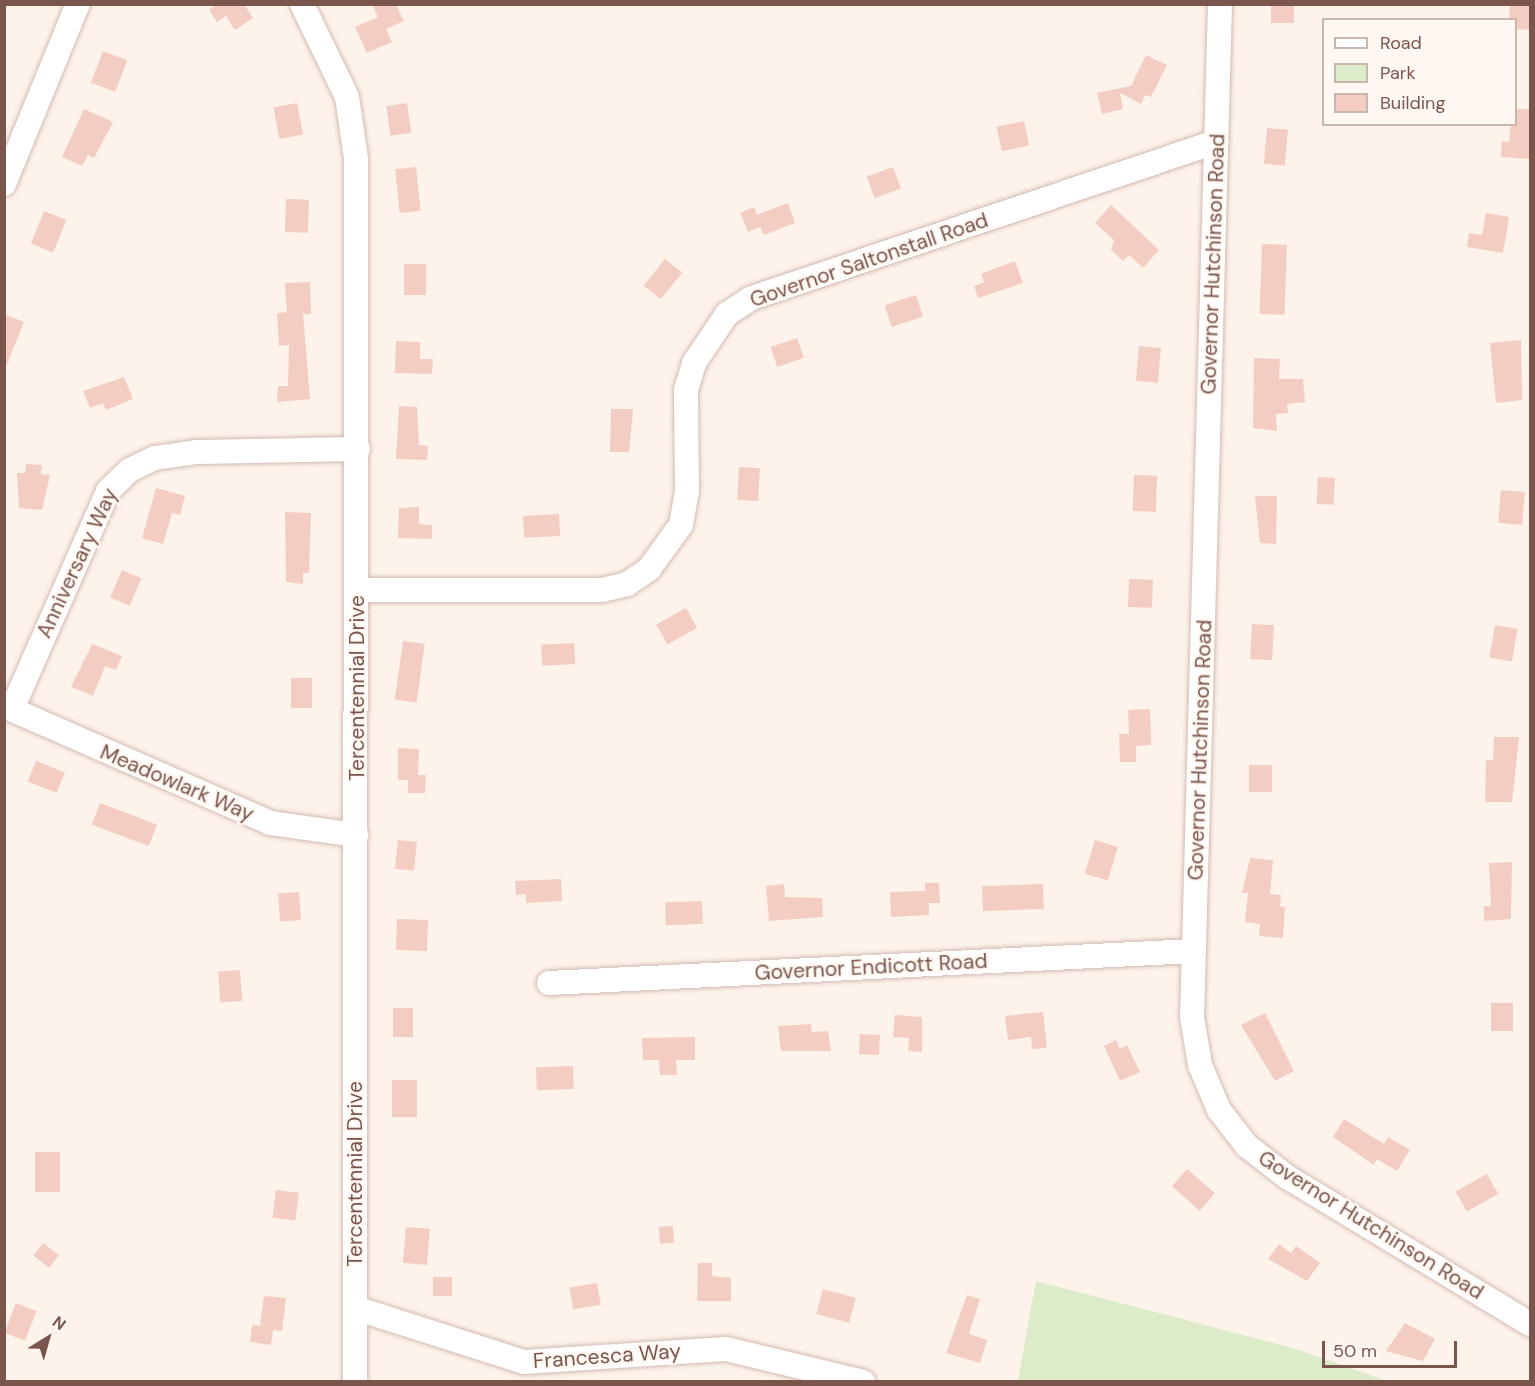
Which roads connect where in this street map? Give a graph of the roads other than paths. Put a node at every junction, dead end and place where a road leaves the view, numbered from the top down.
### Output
1 (78, 4) edge
2 (302, 4) edge
3 (1220, 4) edge
4 (1216, 142) junction
5 (4, 184) edge
6 (357, 449) junction
7 (357, 590) junction
8 (8, 707) edge
9 (356, 835) junction
10 (1194, 951) junction
11 (549, 983) dead end
12 (355, 1308) junction
13 (1530, 1324) edge
14 (820, 1375) edge
15 (355, 1382) edge
16 (863, 1382) edge

1 - 5 street
2 - 6 street, Tercentennial Drive
3 - 4 street, Governor Hutchinson Road
4 - 7 street, Governor Saltonstall Road
4 - 10 street, Governor Hutchinson Road
6 - 7 street, Tercentennial Drive
6 - 8 street, Anniversary Way
7 - 9 street, Tercentennial Drive
8 - 9 street, Meadowlark Way
9 - 12 street, Tercentennial Drive
10 - 11 street, Governor Endicott Road
10 - 13 street, Governor Hutchinson Road
12 - 14 street, Francesca Way
12 - 15 street, Tercentennial Drive
14 - 16 street, Francesca Way

